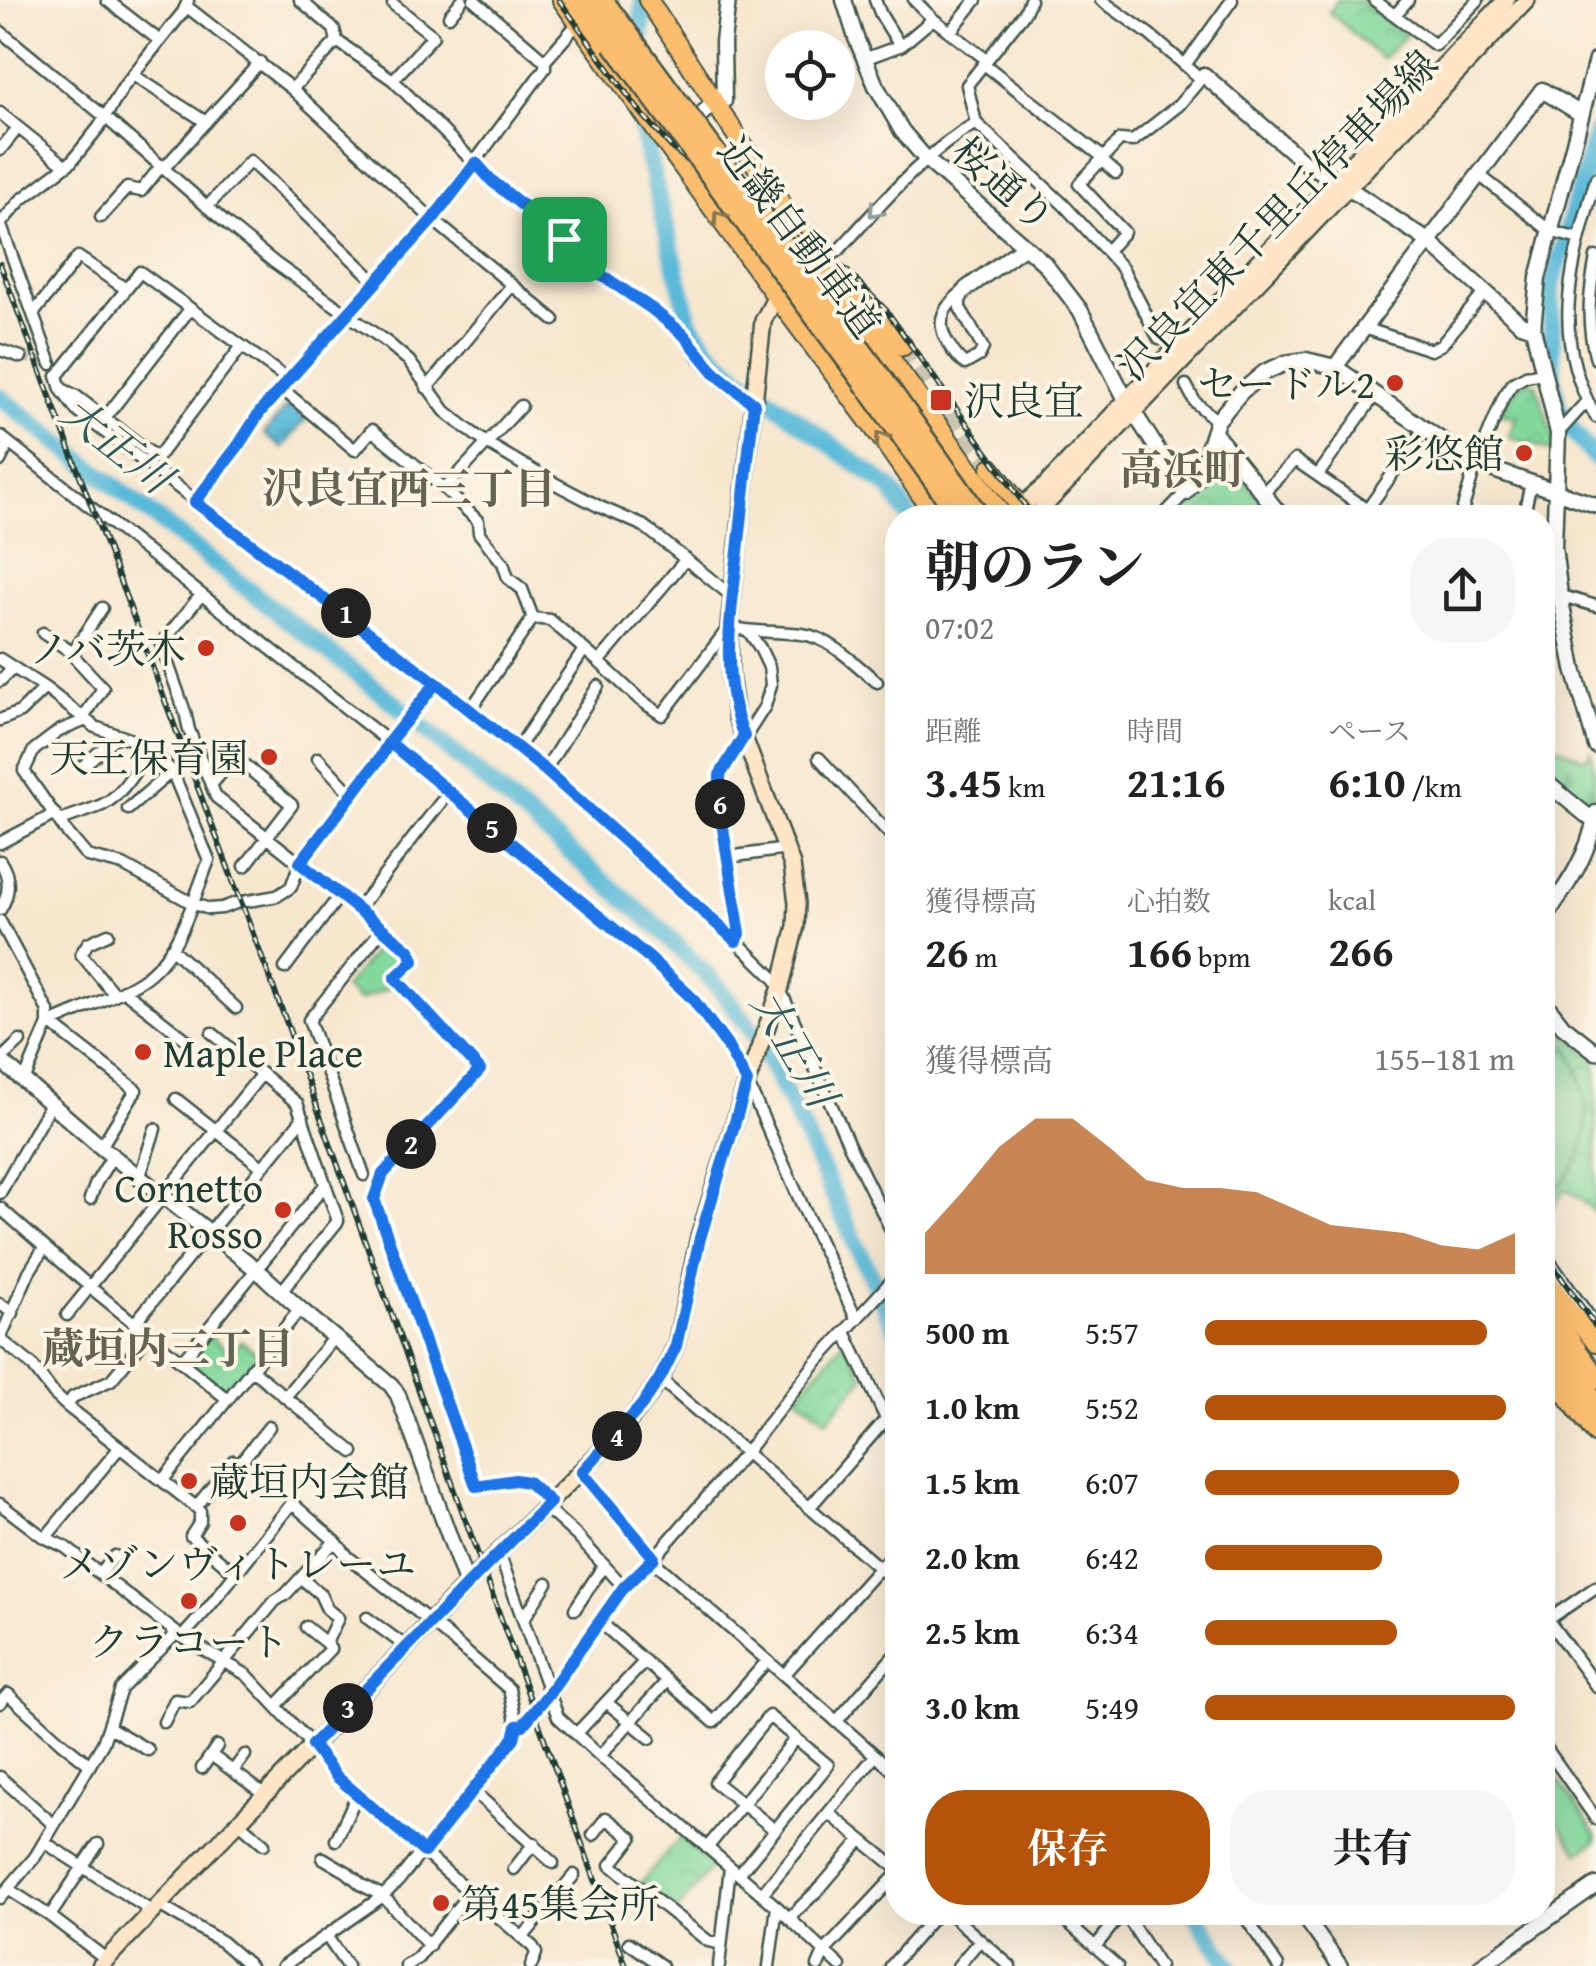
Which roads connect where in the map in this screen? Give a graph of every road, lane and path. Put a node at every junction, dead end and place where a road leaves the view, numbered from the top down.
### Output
1 (107, 0) edge
2 (300, 0) edge
3 (462, 0) edge
4 (474, 0) edge
5 (562, 0) edge
6 (581, 0) edge
7 (602, 0) edge
8 (648, 0) edge
9 (728, 0) edge
10 (844, 0) edge
11 (876, 0) edge
12 (914, 0) edge
13 (976, 0) edge
14 (1030, 0) edge
15 (1101, 0) edge
16 (1232, 0) edge
17 (1374, 0) edge
18 (1408, 0) edge
19 (1478, 0) edge
20 (1506, 0) edge
21 (1527, 0) edge
22 (188, 3) edge
23 (393, 4) dead end
24 (449, 16) dead end
25 (1395, 16) junction
26 (932, 19) junction
27 (579, 22) junction
28 (950, 32) junction
29 (5, 35) edge
30 (160, 41) junction
31 (337, 41) junction
32 (900, 46) junction
33 (0, 50) edge
34 (864, 59) junction
35 (1596, 60) edge
36 (545, 61) junction
37 (260, 62) junction
38 (985, 62) junction
39 (1185, 65) junction
40 (133, 74) junction
41 (1202, 77) junction
42 (393, 80) junction
43 (292, 89) junction
44 (714, 103) junction
45 (0, 114) edge
46 (1582, 114) junction
47 (105, 117) junction
48 (206, 122) junction
49 (976, 123) junction
50 (18, 128) junction
51 (668, 144) junction
52 (0, 150) edge
53 (926, 159) junction
54 (1102, 159) junction
55 (476, 163) junction
56 (66, 166) junction
57 (163, 166) junction
58 (1116, 174) dead end
59 (1478, 174) junction
60 (1596, 178) edge
61 (1342, 185) junction
62 (207, 207) junction
63 (100, 217) dead end
64 (432, 220) junction
65 (0, 224) edge
66 (1550, 230) junction
67 (1579, 239) junction
68 (1428, 241) junction
69 (1025, 246) junction
70 (1107, 251) junction
71 (1596, 257) edge
72 (825, 266) junction
73 (375, 281) junction
74 (512, 285) junction
75 (126, 289) junction
76 (966, 289) junction
77 (1485, 292) junction
78 (776, 296) junction
79 (190, 309) junction
80 (33, 314) junction
81 (346, 314) junction
82 (554, 320) dead end
83 (1364, 328) junction
84 (1534, 328) junction
85 (1159, 339) dead end
86 (242, 346) junction
87 (903, 346) tunnel mouth
88 (0, 350) edge
89 (20, 357) tunnel mouth
90 (1596, 360) edge
91 (1335, 368) junction
92 (1544, 373) junction
93 (57, 376) junction
94 (1186, 384) dead end
95 (286, 385) junction
96 (427, 388) junction
97 (61, 389) junction
98 (1375, 395) junction
99 (1586, 400) junction
100 (754, 401) junction
101 (521, 406) dead end
102 (1130, 406) junction
103 (1596, 417) edge
104 (105, 418) junction
105 (1216, 428) junction
106 (1424, 429) junction
107 (1558, 433) junction
108 (5, 440) edge
109 (488, 444) junction
110 (0, 461) edge
111 (1476, 464) junction
112 (991, 468) tunnel mouth
113 (1318, 475) junction
114 (1531, 482) junction
115 (445, 489) junction
116 (1556, 491) junction
117 (1185, 493) junction
118 (1262, 494) junction
119 (195, 502) junction
120 (928, 505) edge
121 (952, 505) edge
122 (971, 505) edge
123 (1010, 505) edge
124 (1013, 505) edge
125 (1028, 505) edge
126 (1173, 505) edge
127 (1272, 505) edge
128 (1360, 505) edge
129 (1371, 505) edge
130 (1464, 505) edge
131 (1526, 505) edge
132 (1554, 505) edge
133 (1596, 506) edge
134 (686, 560) junction
135 (1555, 577) edge
136 (1555, 594) edge
137 (201, 595) junction
138 (1560, 596) junction
139 (733, 597) junction
140 (1596, 606) edge
141 (102, 608) dead end
142 (534, 618) junction
143 (729, 628) junction
144 (749, 632) junction
145 (43, 633) dead end
146 (584, 650) junction
147 (72, 654) junction
148 (0, 659) edge
149 (600, 662) junction
150 (13, 668) junction
151 (0, 682) edge
152 (877, 682) dead end
153 (436, 683) junction
154 (598, 686) dead end
155 (45, 688) junction
156 (1590, 706) edge
157 (471, 709) junction
158 (84, 719) junction
159 (0, 720) edge
160 (118, 735) junction
161 (744, 736) junction
162 (389, 742) junction
163 (1596, 746) edge
164 (518, 748) junction
165 (150, 749) junction
166 (318, 758) dead end
167 (819, 758) dead end
168 (82, 767) dead end
169 (172, 770) junction
170 (545, 770) junction
171 (211, 785) junction
172 (1555, 791) edge
173 (352, 794) junction
174 (440, 802) dead end
175 (128, 809) dead end
176 (1596, 813) edge
177 (57, 818) junction
178 (1595, 822) edge
179 (885, 829) edge
180 (267, 837) junction
181 (0, 843) edge
182 (786, 849) junction
183 (728, 857) junction
184 (0, 862) edge
185 (300, 863) junction
186 (244, 866) dead end
187 (340, 895) junction
188 (1555, 902) edge
189 (192, 903) junction
190 (358, 909) junction
191 (0, 910) edge
192 (0, 921) edge
193 (383, 928) junction
194 (108, 934) dead end
195 (736, 941) junction
196 (171, 948) junction
197 (285, 968) dead end
198 (118, 992) junction
199 (778, 994) junction
200 (236, 1008) dead end
201 (1555, 1016) edge
202 (49, 1023) junction
203 (212, 1033) dead end
204 (20, 1040) dead end
205 (188, 1041) dead end
206 (1596, 1052) edge
207 (0, 1060) edge
208 (261, 1075) junction
209 (24, 1081) junction
210 (747, 1082) junction
211 (176, 1099) dead end
212 (50, 1105) junction
213 (303, 1118) junction
214 (155, 1129) dead end
215 (215, 1131) junction
216 (107, 1151) junction
217 (262, 1168) junction
218 (364, 1174) dead end
219 (140, 1176) junction
220 (326, 1185) junction
221 (0, 1193) edge
222 (164, 1194) junction
223 (90, 1199) dead end
224 (0, 1208) edge
225 (885, 1218) edge
226 (210, 1232) junction
227 (44, 1248) junction
228 (256, 1269) junction
229 (1555, 1269) edge
230 (90, 1287) junction
231 (885, 1288) edge
232 (1555, 1291) edge
233 (281, 1292) junction
234 (0, 1304) edge
235 (300, 1309) junction
236 (13, 1313) junction
237 (67, 1315) dead end
238 (857, 1318) junction
239 (1555, 1321) edge
240 (134, 1324) junction
241 (1596, 1326) edge
242 (845, 1332) junction
243 (148, 1336) junction
244 (334, 1337) junction
245 (0, 1339) edge
246 (1596, 1342) edge
247 (1555, 1347) edge
248 (181, 1362) junction
249 (251, 1370) junction
250 (1555, 1377) edge
251 (660, 1378) junction
252 (1596, 1378) edge
253 (1555, 1391) edge
254 (1565, 1391) junction
255 (285, 1397) junction
256 (227, 1399) junction
257 (1596, 1404) edge
258 (67, 1406) junction
259 (885, 1417) edge
260 (885, 1420) edge
261 (269, 1427) dead end
262 (1596, 1432) edge
263 (1596, 1441) edge
264 (120, 1447) junction
265 (353, 1452) dead end
266 (746, 1452) junction
267 (582, 1472) junction
268 (163, 1480) junction
269 (0, 1504) edge
270 (548, 1504) junction
271 (196, 1506) junction
272 (810, 1508) junction
273 (46, 1537) junction
274 (335, 1540) junction
275 (498, 1553) junction
276 (115, 1556) dead end
277 (654, 1558) junction
278 (885, 1561) edge
279 (604, 1565) junction
280 (879, 1568) junction
281 (885, 1573) edge
282 (100, 1574) junction
283 (236, 1574) junction
284 (301, 1578) junction
285 (547, 1583) dead end
286 (467, 1585) junction
287 (624, 1587) junction
288 (1596, 1587) edge
289 (575, 1609) dead end
290 (1555, 1613) edge
291 (367, 1618) dead end
292 (523, 1620) junction
293 (599, 1621) junction
294 (432, 1623) junction
295 (306, 1628) dead end
296 (1555, 1632) edge
297 (179, 1635) junction
298 (326, 1642) junction
299 (408, 1648) junction
300 (645, 1661) junction
301 (768, 1661) junction
302 (226, 1662) junction
303 (885, 1666) edge
304 (784, 1675) junction
305 (667, 1680) junction
306 (1596, 1686) edge
307 (549, 1693) junction
308 (0, 1702) edge
309 (606, 1702) junction
310 (276, 1706) junction
311 (164, 1722) dead end
312 (630, 1722) junction
313 (836, 1722) junction
314 (517, 1726) junction
315 (109, 1727) junction
316 (576, 1734) junction
317 (650, 1738) dead end
318 (796, 1738) junction
319 (312, 1745) junction
320 (148, 1750) dead end
321 (245, 1755) dead end
322 (600, 1756) junction
323 (875, 1756) junction
324 (1555, 1761) edge
325 (885, 1764) edge
326 (90, 1765) junction
327 (202, 1768) dead end
328 (233, 1771) junction
329 (0, 1777) edge
330 (472, 1790) junction
331 (264, 1794) junction
332 (357, 1796) junction
333 (742, 1804) junction
334 (830, 1814) junction
335 (1596, 1819) edge
336 (238, 1822) junction
337 (54, 1825) junction
338 (775, 1830) junction
339 (592, 1834) dead end
340 (336, 1840) dead end
341 (860, 1840) junction
342 (44, 1842) junction
343 (98, 1844) dead end
344 (264, 1844) dead end
345 (534, 1844) junction
346 (707, 1848) junction
347 (424, 1852) junction
348 (323, 1858) dead end
349 (885, 1860) edge
350 (554, 1863) dead end
351 (82, 1867) junction
352 (514, 1869) dead end
353 (734, 1871) junction
354 (574, 1875) dead end
355 (885, 1885) edge
356 (1596, 1885) edge
357 (470, 1892) junction
358 (4, 1893) edge
359 (762, 1894) junction
360 (383, 1896) junction
361 (777, 1907) junction
362 (156, 1908) junction
363 (1555, 1914) edge
364 (50, 1916) junction
365 (789, 1918) junction
366 (927, 1925) edge
367 (963, 1925) edge
368 (1073, 1925) edge
369 (1113, 1925) edge
370 (1132, 1925) edge
371 (1251, 1925) edge
372 (1310, 1925) edge
373 (1539, 1925) edge
374 (327, 1937) junction
375 (523, 1937) junction
376 (980, 1940) junction
377 (629, 1943) dead end
378 (721, 1944) junction
379 (428, 1946) junction
380 (1095, 1947) junction
381 (824, 1952) junction
382 (103, 1963) edge
383 (1008, 1965) edge
384 (250, 1966) edge
385 (283, 1966) edge
386 (348, 1966) edge
387 (406, 1966) edge
388 (531, 1966) edge
389 (662, 1966) edge
390 (719, 1966) edge
391 (769, 1966) edge
392 (818, 1966) edge
393 (840, 1966) edge
394 (892, 1966) edge
395 (958, 1966) edge
396 (1116, 1966) edge
397 (1159, 1966) edge
398 (1278, 1966) edge
399 (1340, 1966) edge
400 (1481, 1966) edge

1 - 30 street
2 - 31 street
3 - 24 street
4 - 36 street
5 - 27 main road
6 - 121 highway, 近畿自動車道, bridge
7 - 122 highway, 近畿自動車道, bridge
8 - 44 main road
9 - 44 street
10 - 34 street, 桜通り
11 - 32 street
12 - 26 street
13 - 28 street
14 - 38 street
15 - 39 street
16 - 39 street
17 - 25 street
18 - 25 street
19 - 25 street
20 - 61 main road, 沢良宜東千里丘停車場線
21 - 61 main road, 沢良宜東千里丘停車場線
22 - 30 street
22 - 37 street
23 - 42 street
26 - 28 street
26 - 32 street
27 - 36 street
27 - 51 main road
28 - 38 street
29 - 33 street
29 - 47 street
30 - 40 street
31 - 42 street
31 - 43 street
32 - 34 street
34 - 53 street, 桜通り
35 - 46 street
36 - 55 street
37 - 43 street
37 - 48 street
38 - 49 street
38 - 54 street
39 - 41 street
40 - 47 street
40 - 48 street
41 - 54 street
41 - 61 street
42 - 55 street
43 - 64 street
44 - 51 street
44 - 72 main road
45 - 50 street
46 - 59 street
46 - 66 street
47 - 56 street
47 - 57 street
48 - 57 street
49 - 53 street
49 - 70 street
50 - 52 street
50 - 56 street
78 -> 51 main road
53 - 69 street, 桜通り
53 -> 72 street
54 - 58 street
54 - 70 street
55 - 64 street
55 - 100 street
56 - 65 street
57 - 62 street
57 - 63 street
59 - 66 street
59 - 68 street
60 - 67 street
61 - 68 street
61 - 102 main road, 沢良宜東千里丘停車場線
62 - 73 street
62 - 81 street
64 - 73 street
64 - 74 street
65 - 80 street
66 - 67 street
66 - 84 street
67 - 99 street
68 - 77 street
68 - 83 street
69 - 76 street
69 - 102 street, 桜通り
70 - 85 street
71 - 90 street
72 - 78 main road
72 - 87 main road
72 - 123 main road
73 - 81 street
74 - 82 street
74 - 96 street
75 - 79 street
75 - 80 street
75 - 93 street
76 - 76 street
77 - 83 street
77 - 84 street
78 - 100 main road
120 -> 78 main road
79 - 86 street
79 - 104 street
80 - 93 street
81 - 95 street
81 - 96 street
83 - 91 street
84 - 92 street
86 - 95 street
86 - 104 street
88 - 89 street
91 - 98 street
91 - 105 street
92 - 107 street
92 - 111 street
93 - 97 street
94 - 105 street
95 - 115 street
95 - 119 street
96 - 109 street
97 - 104 street
97 - 119 street
98 - 106 street
98 - 113 street
99 - 103 street
99 - 107 street
100 - 139 main road
101 - 109 street
102 - 117 street, 桜通り
102 - 125 main road, 沢良宜東千里丘停車場線
105 - 117 street
105 - 118 street
106 - 111 street
106 - 129 street
107 - 116 street
108 - 110 street
108 - 137 street
109 - 115 street
109 - 134 street
111 - 114 street
111 - 130 street
112 - 124 main road
113 - 118 street
113 - 128 street
114 - 116 street
114 - 131 street
115 - 142 street
116 - 132 street
116 - 133 street
117 - 126 street
118 - 127 street
119 - 153 street
134 - 139 street
134 - 149 street
135 - 138 street
136 - 138 street
137 - 162 street
137 - 171 street
138 - 140 street
138 - 156 street
139 - 143 main road
141 - 147 street
142 - 146 street
142 - 157 street
143 - 144 street
143 - 149 street
143 - 161 main road
144 - 152 street
144 - 161 street
145 - 147 street
146 - 149 street
146 - 164 street
147 - 158 street
148 - 150 street
150 - 151 street
150 - 155 street
153 - 157 street
153 - 162 street
154 - 170 street
155 - 158 street
155 - 159 street
156 - 163 street
157 - 164 street
158 - 160 street
158 - 177 street
160 - 165 street
160 - 168 street
161 - 182 main road
161 - 183 street
162 - 173 street
162 - 210 street
164 - 170 street
165 - 169 street
165 - 177 street
166 - 173 street
167 - 179 street
169 - 175 street
169 - 189 street
170 - 195 street
171 - 180 street
171 - 180 street
172 - 178 street
173 - 185 street
174 - 190 street
176 - 178 street
177 - 181 street
177 - 189 street
178 - 188 street
180 - 185 street
180 - 186 street
182 - 183 street
182 - 199 main road
183 - 195 street
184 - 191 street
185 - 187 street
185 - 189 street
187 - 190 street
187 - 197 street
189 - 196 street
190 - 193 street
192 - 202 street
193 - 218 street
193 - 270 street
194 - 198 street
195 - 199 street
196 - 198 street
196 - 200 street
198 - 202 street
198 - 205 street
199 - 210 main road
199 - 225 street
201 - 206 street
202 - 209 street
202 - 216 street
203 - 208 street
204 - 207 street
207 - 209 street
208 - 213 street
208 - 215 street
209 - 212 street
210 - 238 street
210 - 251 main road
211 - 215 street
212 - 216 street
212 - 221 street
213 - 217 street
213 - 220 street
214 - 219 street
215 - 217 street
215 - 222 street
216 - 219 street
216 - 223 street
217 - 226 street
219 - 222 street
220 - 228 street
220 - 233 street
222 - 226 street
222 - 230 street
224 - 227 street
226 - 228 street
226 - 240 street
227 - 230 street
227 - 236 street
228 - 233 street
228 - 248 street
229 - 241 street
230 - 237 street
230 - 240 street
231 - 238 street
232 - 246 main road
233 - 235 street
234 - 236 street
235 - 244 street
235 - 249 street
236 - 245 street
238 - 242 street
239 - 252 highway
240 - 243 street
242 - 259 street
242 - 266 street
243 - 248 street
243 - 258 street
244 - 255 street
244 - 286 street
245 - 258 street
247 - 257 highway
248 - 256 street
249 - 255 street
249 - 256 street
250 - 254 main road
251 - 266 street
251 - 267 main road
253 - 263 street
254 - 262 highway
254 - 263 main road
255 - 265 street
256 - 268 street
258 - 264 street
260 - 272 street
261 - 271 street
264 - 268 street
264 - 273 street
266 - 272 street
266 - 277 street
267 - 270 main road
267 - 277 street
268 - 271 street
269 - 273 street
270 - 275 main road
270 - 279 street
271 - 283 street
272 - 280 street
273 - 282 street
274 - 283 street
274 - 284 street
274 - 294 street
275 - 286 main road
275 - 292 street
276 - 282 street
277 - 287 street
277 - 301 street
278 - 280 street
279 - 287 street
279 - 289 street
280 - 281 street
280 - 304 street
282 - 297 street
283 - 297 street
284 - 298 street
284 - 302 street
285 - 292 street
286 - 294 main road
287 - 293 street
288 - 290 street
291 - 299 street
292 - 307 street
293 - 300 street
293 - 307 street
294 - 299 main road
294 - 314 street
295 - 298 street
296 - 306 street
297 - 302 street
297 - 315 street
298 - 310 street
299 - 319 main road
300 - 305 street
300 - 309 street
301 - 304 street
301 - 305 street
302 - 310 street
302 - 311 street
303 - 313 street
304 - 313 street
305 - 312 street
307 - 314 street
307 - 316 street
308 - 326 street
309 - 312 street
309 - 316 street
310 - 319 street
312 - 317 street
312 - 322 street
313 - 323 street
314 - 330 street
315 - 320 street
315 - 326 street
316 - 322 street
318 - 333 street
318 - 333 street
318 - 338 street
319 - 331 main road
319 - 332 street
321 - 328 street
322 - 346 street
323 - 325 street
323 - 334 street
324 - 335 street
326 - 337 street
327 - 328 street
328 - 331 street
329 - 337 street
330 - 345 street
330 - 347 street
331 - 336 main road
332 - 340 street
332 - 347 street
333 - 338 street
333 - 346 street
334 - 341 street
334 - 359 street
336 - 344 street
336 - 362 main road
337 - 342 street
338 - 353 street
339 - 378 street
341 - 349 street
341 - 365 street
342 - 351 street
342 - 358 street
343 - 351 street
345 - 350 street
345 - 352 street
346 - 353 street
347 - 357 street
347 - 360 street
348 - 360 street
351 - 362 street
351 - 364 street
353 - 359 street
353 - 378 street
354 - 375 street
355 - 381 street
356 - 363 street
357 - 375 street
357 - 379 street
358 - 364 street
359 - 361 street
360 - 374 street
360 - 379 street
361 - 365 street
361 - 391 street
362 - 382 main road
362 - 384 street
364 - 382 street
365 - 381 street
366 - 394 street
367 - 376 street
368 - 380 street
369 - 380 street
370 - 397 street
371 - 398 street
372 - 399 street
373 - 400 street
374 - 385 street
374 - 386 street
375 - 388 street
376 - 383 street
376 - 395 street
377 - 389 street
378 - 390 street
379 - 387 street
380 - 396 street
381 - 392 street
381 - 393 street

